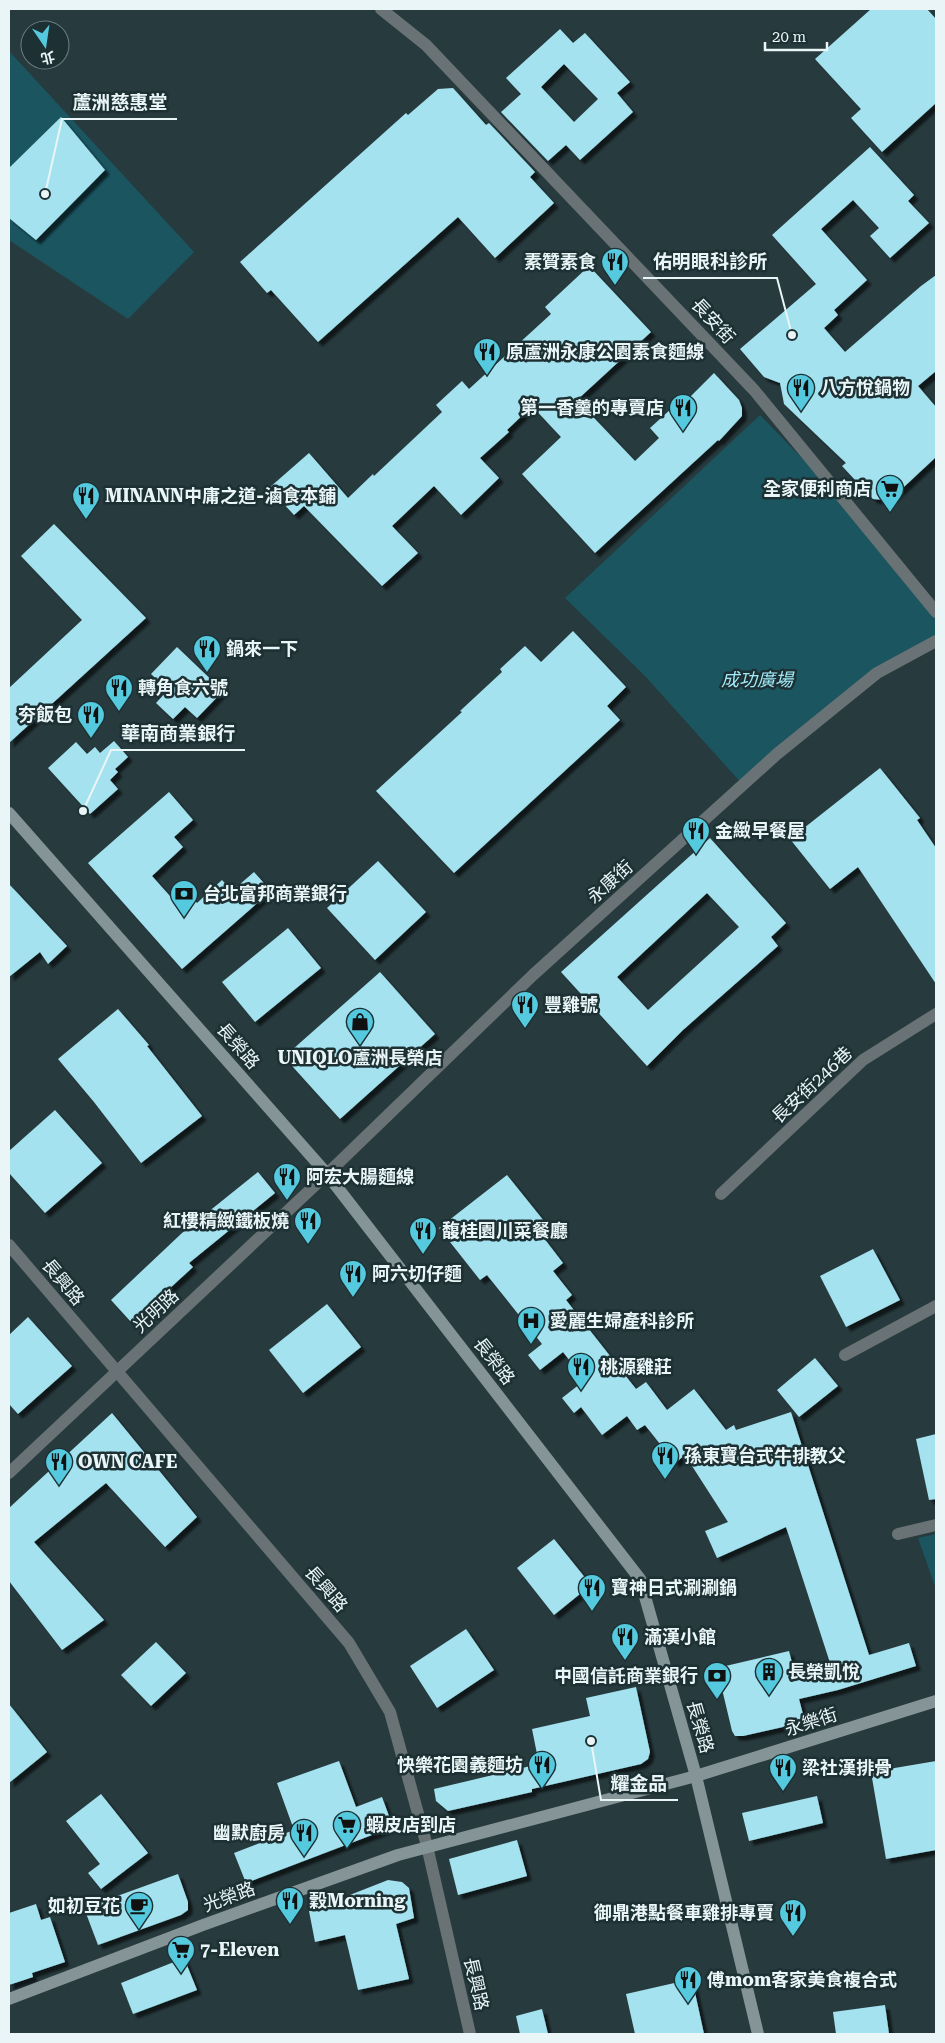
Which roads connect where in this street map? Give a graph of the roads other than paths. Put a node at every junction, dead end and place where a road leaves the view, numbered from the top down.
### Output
1 (381, 9) edge
2 (936, 612) edge
3 (936, 641) edge
4 (9, 813) edge
5 (936, 1014) edge
6 (328, 1174) junction
7 (721, 1194) dead end
8 (9, 1245) edge
9 (936, 1306) edge
10 (845, 1355) dead end
11 (117, 1372) junction
12 (9, 1474) edge
13 (936, 1525) edge
14 (898, 1534) dead end
15 (936, 1700) edge
16 (696, 1776) junction
17 (427, 1846) junction
18 (9, 1999) edge
19 (470, 2034) edge
20 (758, 2034) edge

1 - 2 street, 長安街
3 - 6 street, 永康街
4 - 6 street, 長榮路
5 - 7 street, 長安街246巷
6 - 11 street, 光明路
6 - 16 street, 長榮路
8 - 11 street, 長興路
9 - 10 street
11 - 12 street, 光明路
11 - 17 street, 長興路
13 - 14 street
15 - 16 street, 永樂街
16 - 17 street, 光榮路
16 - 20 street, 長榮路
17 - 18 street, 光榮路
17 - 19 street, 長興路

